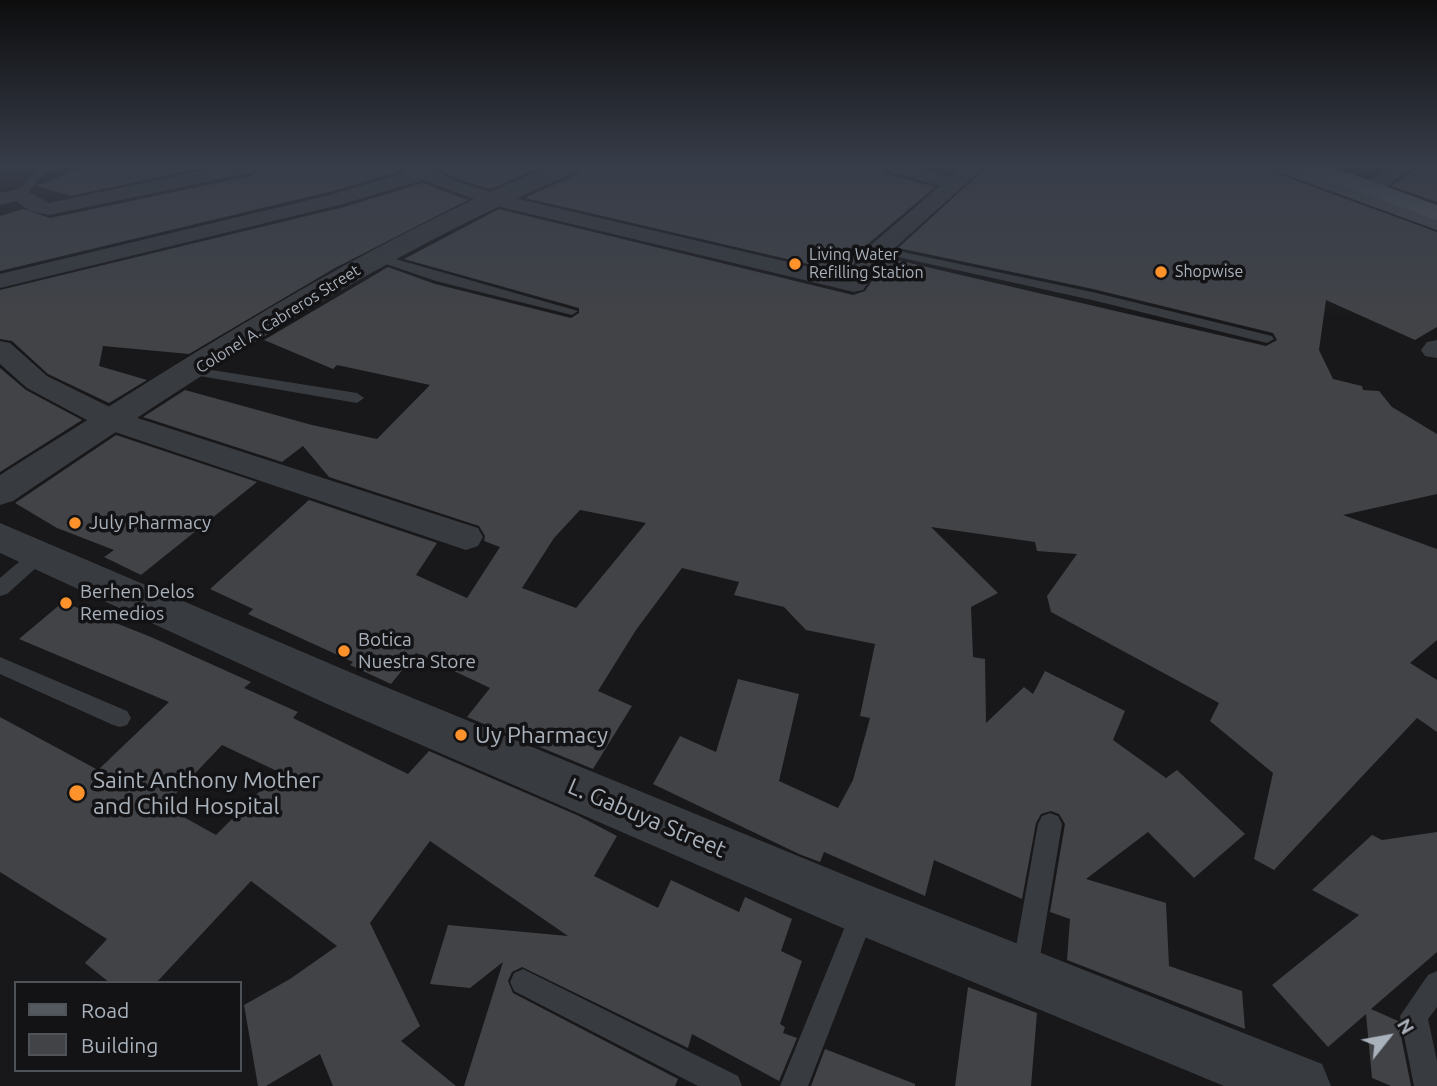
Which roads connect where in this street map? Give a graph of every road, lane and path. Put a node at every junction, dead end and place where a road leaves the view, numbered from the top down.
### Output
1 (263, 218) edge
2 (455, 218) edge
3 (570, 218) edge
4 (916, 218) edge
5 (879, 250) junction
6 (378, 258) junction
7 (0, 281) edge
8 (572, 311) dead end
9 (1267, 339) dead end
10 (0, 349) edge
11 (193, 371) junction
12 (357, 398) dead end
13 (111, 420) junction
14 (0, 492) edge
15 (466, 537) dead end
16 (20, 545) edge
17 (0, 589) edge
18 (0, 665) edge
19 (120, 718) dead end
20 (1050, 824) dead end
21 (864, 910) junction
22 (1024, 974) junction
23 (523, 982) dead end
24 (1437, 985) edge
25 (728, 1086) edge
26 (794, 1086) edge
27 (1300, 1086) edge
28 (1428, 1086) edge

1 - 7 street
2 - 6 street, Colonel A. Cabreros Street
3 - 5 street
4 - 5 street
5 - 9 lane
6 - 8 lane
6 - 11 street, Colonel A. Cabreros Street
10 - 13 street
11 - 12 lane
11 - 13 street, Colonel A. Cabreros Street
13 - 14 street, Colonel A. Cabreros Street
13 - 15 street
16 - 17 lane
16 - 21 street, L. Gabuya Street
18 - 19 lane
20 - 22 lane
21 - 22 street, L. Gabuya Street
21 - 26 lane
22 - 27 street, L. Gabuya Street
23 - 25 lane
24 - 28 lane

